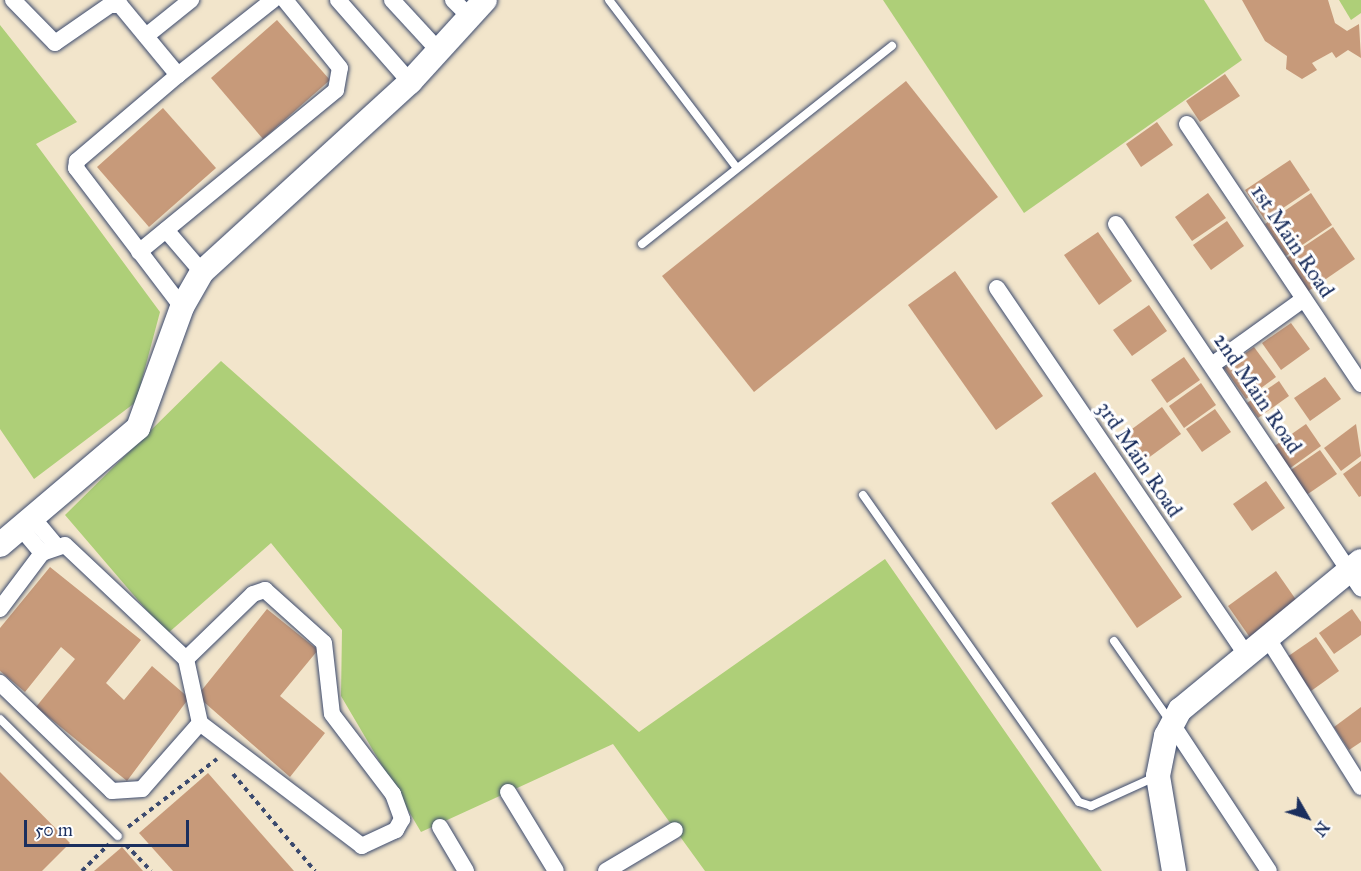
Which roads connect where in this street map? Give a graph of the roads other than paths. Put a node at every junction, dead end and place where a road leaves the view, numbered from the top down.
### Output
1 (13, 0) edge
2 (191, 0) edge
3 (273, 0) edge
4 (285, 0) edge
5 (338, 0) edge
6 (392, 0) edge
7 (609, 0) edge
8 (469, 6) edge
9 (147, 36) junction
10 (892, 46) dead end
11 (439, 51) junction
12 (178, 75) junction
13 (410, 82) junction
14 (1187, 123) dead end
15 (736, 167) junction
16 (1116, 224) dead end
17 (166, 230) junction
18 (642, 244) dead end
19 (139, 252) junction
20 (202, 272) junction
21 (997, 288) dead end
22 (1304, 299) junction
23 (182, 307) junction
24 (1212, 365) junction
25 (1361, 384) edge
26 (863, 495) dead end
27 (27, 523) junction
28 (0, 545) edge
29 (49, 549) junction
30 (1357, 573) edge
31 (0, 609) edge
32 (1267, 637) junction
33 (1114, 641) dead end
34 (1246, 655) junction
35 (186, 659) junction
36 (0, 683) edge
37 (0, 719) edge
38 (200, 723) junction
39 (1172, 724) junction
40 (1158, 776) junction
41 (1361, 787) edge
42 (508, 792) dead end
43 (440, 827) dead end
44 (675, 830) dead end
45 (118, 836) road end
46 (466, 871) edge
47 (556, 871) edge
48 (606, 871) edge
49 (1174, 871) edge
50 (1269, 871) edge

1 - 9 street
2 - 9 street
3 - 12 street
4 - 17 street
5 - 13 street
6 - 11 street
7 - 15 lane
8 - 11 street
9 - 12 street
10 - 15 lane
11 - 13 street
12 - 19 street
13 - 20 street
14 - 22 street, 1st Main Road
15 - 18 lane
16 - 24 street, 2nd Main Road
17 - 19 street
17 - 20 street
19 - 23 street
20 - 23 street
21 - 34 street, 3rd Main Road
22 - 24 street
22 - 25 street, 1st Main Road
23 - 27 street
24 - 30 street, 2nd Main Road
26 - 40 lane
27 - 28 street
27 - 29 street
29 - 31 street
29 - 35 street
30 - 32 street
32 - 34 street
32 - 41 street
33 - 39 lane
34 - 39 street
35 - 38 street
35 - 38 street
36 - 38 street
37 - 45 lane
39 - 40 street
39 - 50 street
40 - 49 street
42 - 47 street
43 - 46 street
44 - 48 street

